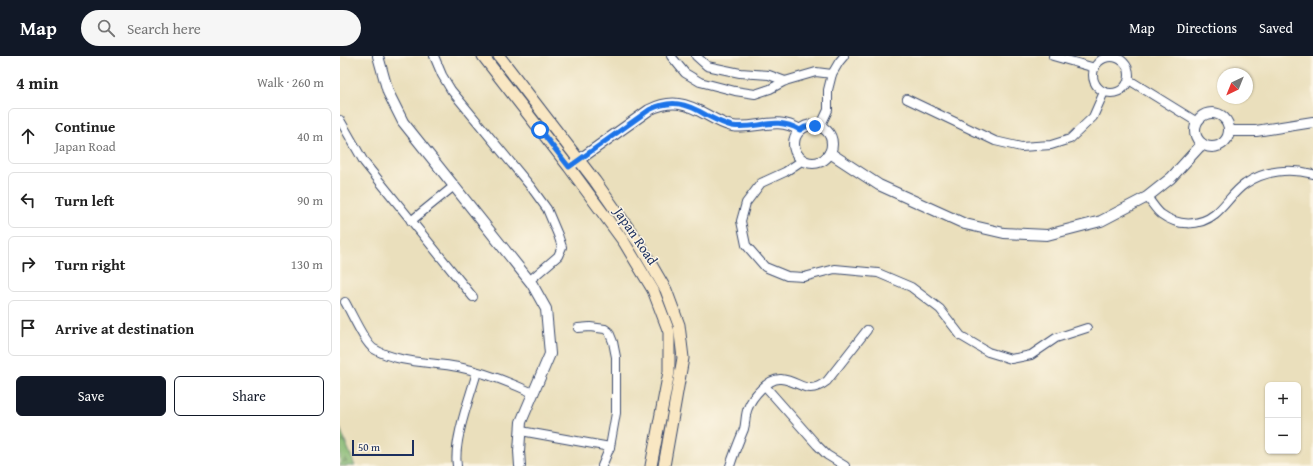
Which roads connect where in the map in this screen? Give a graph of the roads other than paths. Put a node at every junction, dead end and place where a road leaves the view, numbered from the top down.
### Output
1 (378, 56) edge
2 (434, 56) edge
3 (483, 56) edge
4 (499, 56) edge
5 (671, 56) edge
6 (696, 56) edge
7 (844, 56) edge
8 (1053, 56) edge
9 (1114, 57) edge
10 (1095, 68) junction
11 (832, 74) junction
12 (1129, 80) junction
13 (785, 81) junction
14 (1104, 92) junction
15 (907, 98) dead end
16 (340, 120) edge
17 (1197, 122) junction
18 (1313, 122) edge
19 (820, 127) junction
20 (800, 130) junction
21 (1229, 131) junction
22 (1202, 144) junction
23 (830, 153) junction
24 (579, 160) junction
25 (803, 160) junction
26 (569, 167) junction
27 (1313, 174) edge
28 (454, 186) junction
29 (1148, 198) junction
30 (411, 221) junction
31 (529, 281) junction
32 (472, 297) dead end
33 (345, 302) dead end
34 (578, 328) dead end
35 (1087, 328) dead end
36 (867, 330) dead end
37 (477, 372) junction
38 (765, 386) junction
39 (533, 393) junction
40 (521, 431) junction
41 (610, 448) junction
42 (457, 466) edge
43 (520, 466) edge
44 (602, 466) edge
45 (651, 466) edge
46 (664, 466) edge
47 (730, 466) edge
48 (845, 466) edge

1 - 28 street
2 - 31 street
3 - 26 main road, Japan Road
4 - 24 main road, Japan Road
5 - 13 street
6 - 13 street
7 - 11 street
8 - 10 street
9 - 10 street
9 - 12 street
10 - 14 street
11 - 13 street
11 - 19 street
12 - 14 street
12 - 17 street
14 - 15 street
16 - 30 street
17 - 21 street
17 - 22 street
18 - 21 street
19 - 20 street
19 - 23 street
20 - 24 street
20 - 25 street
21 - 22 street
22 - 29 street
23 - 25 street
23 - 29 street
24 - 26 street
24 - 46 main road, Japan Road
25 - 35 street
26 - 45 main road, Japan Road
27 - 29 street
28 - 30 street
28 - 31 street
30 - 32 street
31 - 39 street
33 - 37 street
34 - 41 street
36 - 38 street
37 - 39 street
37 - 42 street
38 - 47 street
38 - 48 street
39 - 40 street
40 - 41 street
40 - 43 street
41 - 44 street

